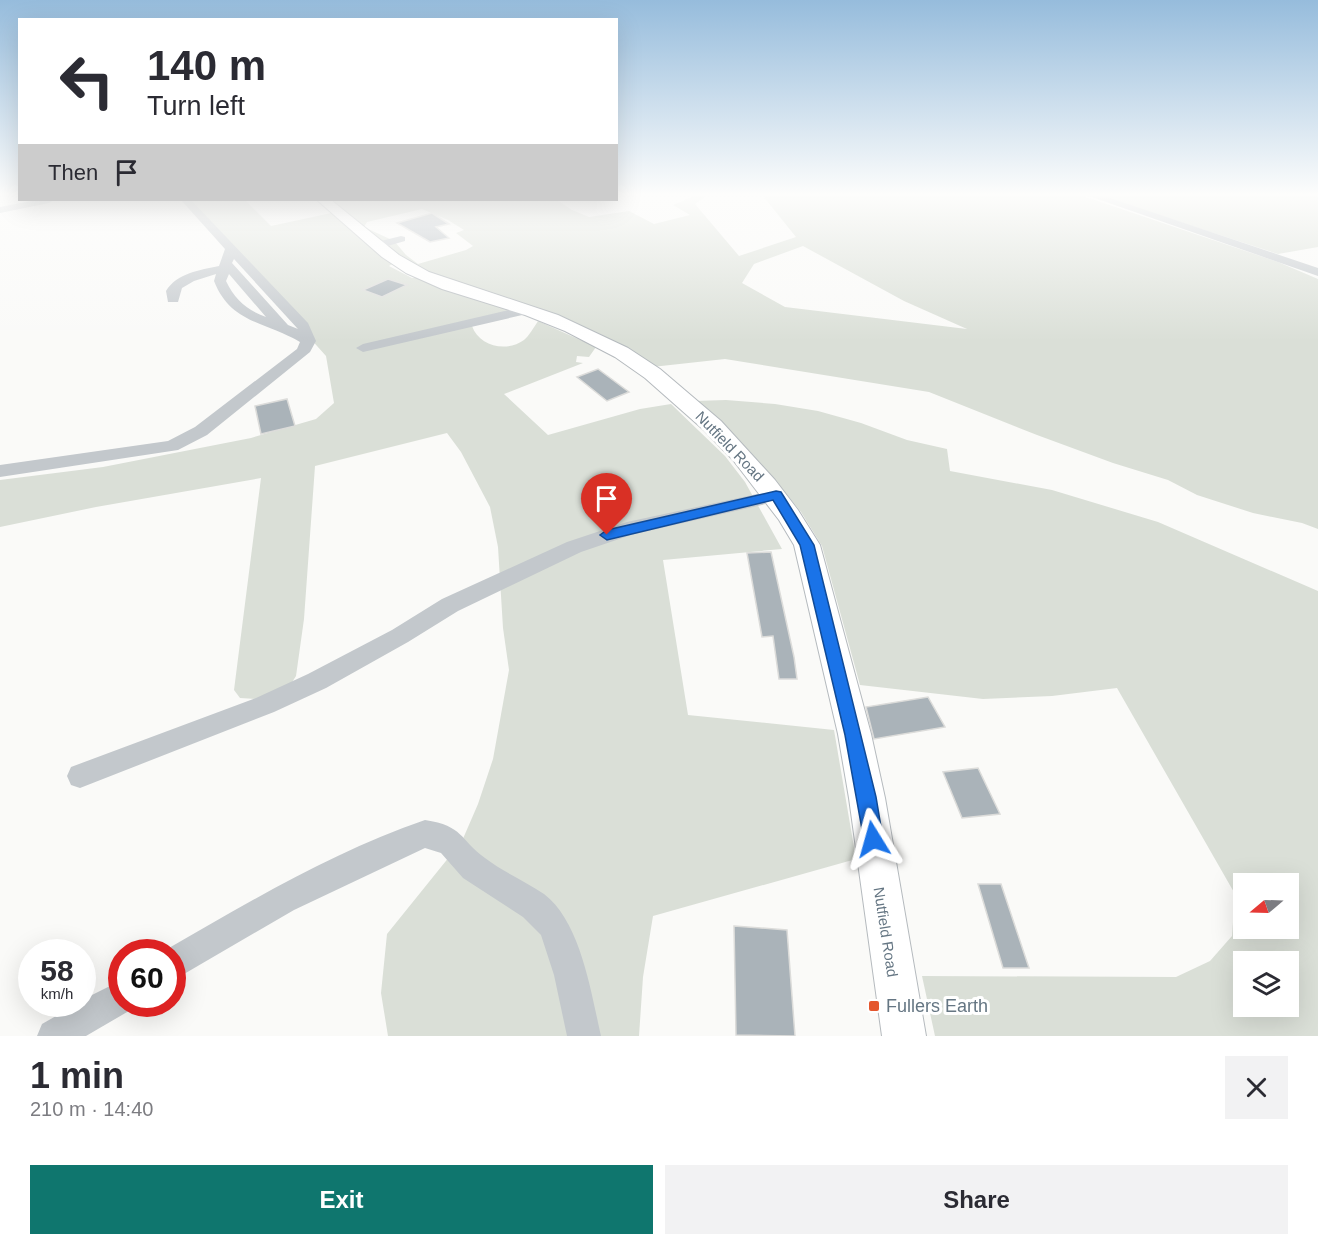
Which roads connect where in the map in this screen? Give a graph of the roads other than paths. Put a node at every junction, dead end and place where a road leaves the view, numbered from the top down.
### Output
1 (214, 244) edge
2 (389, 244) edge
3 (1235, 244) edge
4 (226, 264) junction
5 (1318, 273) edge
6 (173, 299) dead end
7 (526, 310) junction
8 (284, 329) junction
9 (309, 342) junction
10 (363, 348) dead end
11 (0, 471) edge
12 (776, 495) junction
13 (80, 776) dead end
14 (186, 957) edge
15 (108, 1004) edge
16 (54, 1036) edge
17 (584, 1036) edge
18 (904, 1036) edge

1 - 4 street
2 - 7 main road, Nutfield Road
3 - 5 street
4 - 6 street
4 - 8 street
4 - 8 street
4 - 9 street
7 - 10 street
7 - 12 main road, Nutfield Road
8 - 9 street
9 - 11 street
12 - 13 street
12 - 18 main road, Nutfield Road
14 - 17 street
15 - 16 street

